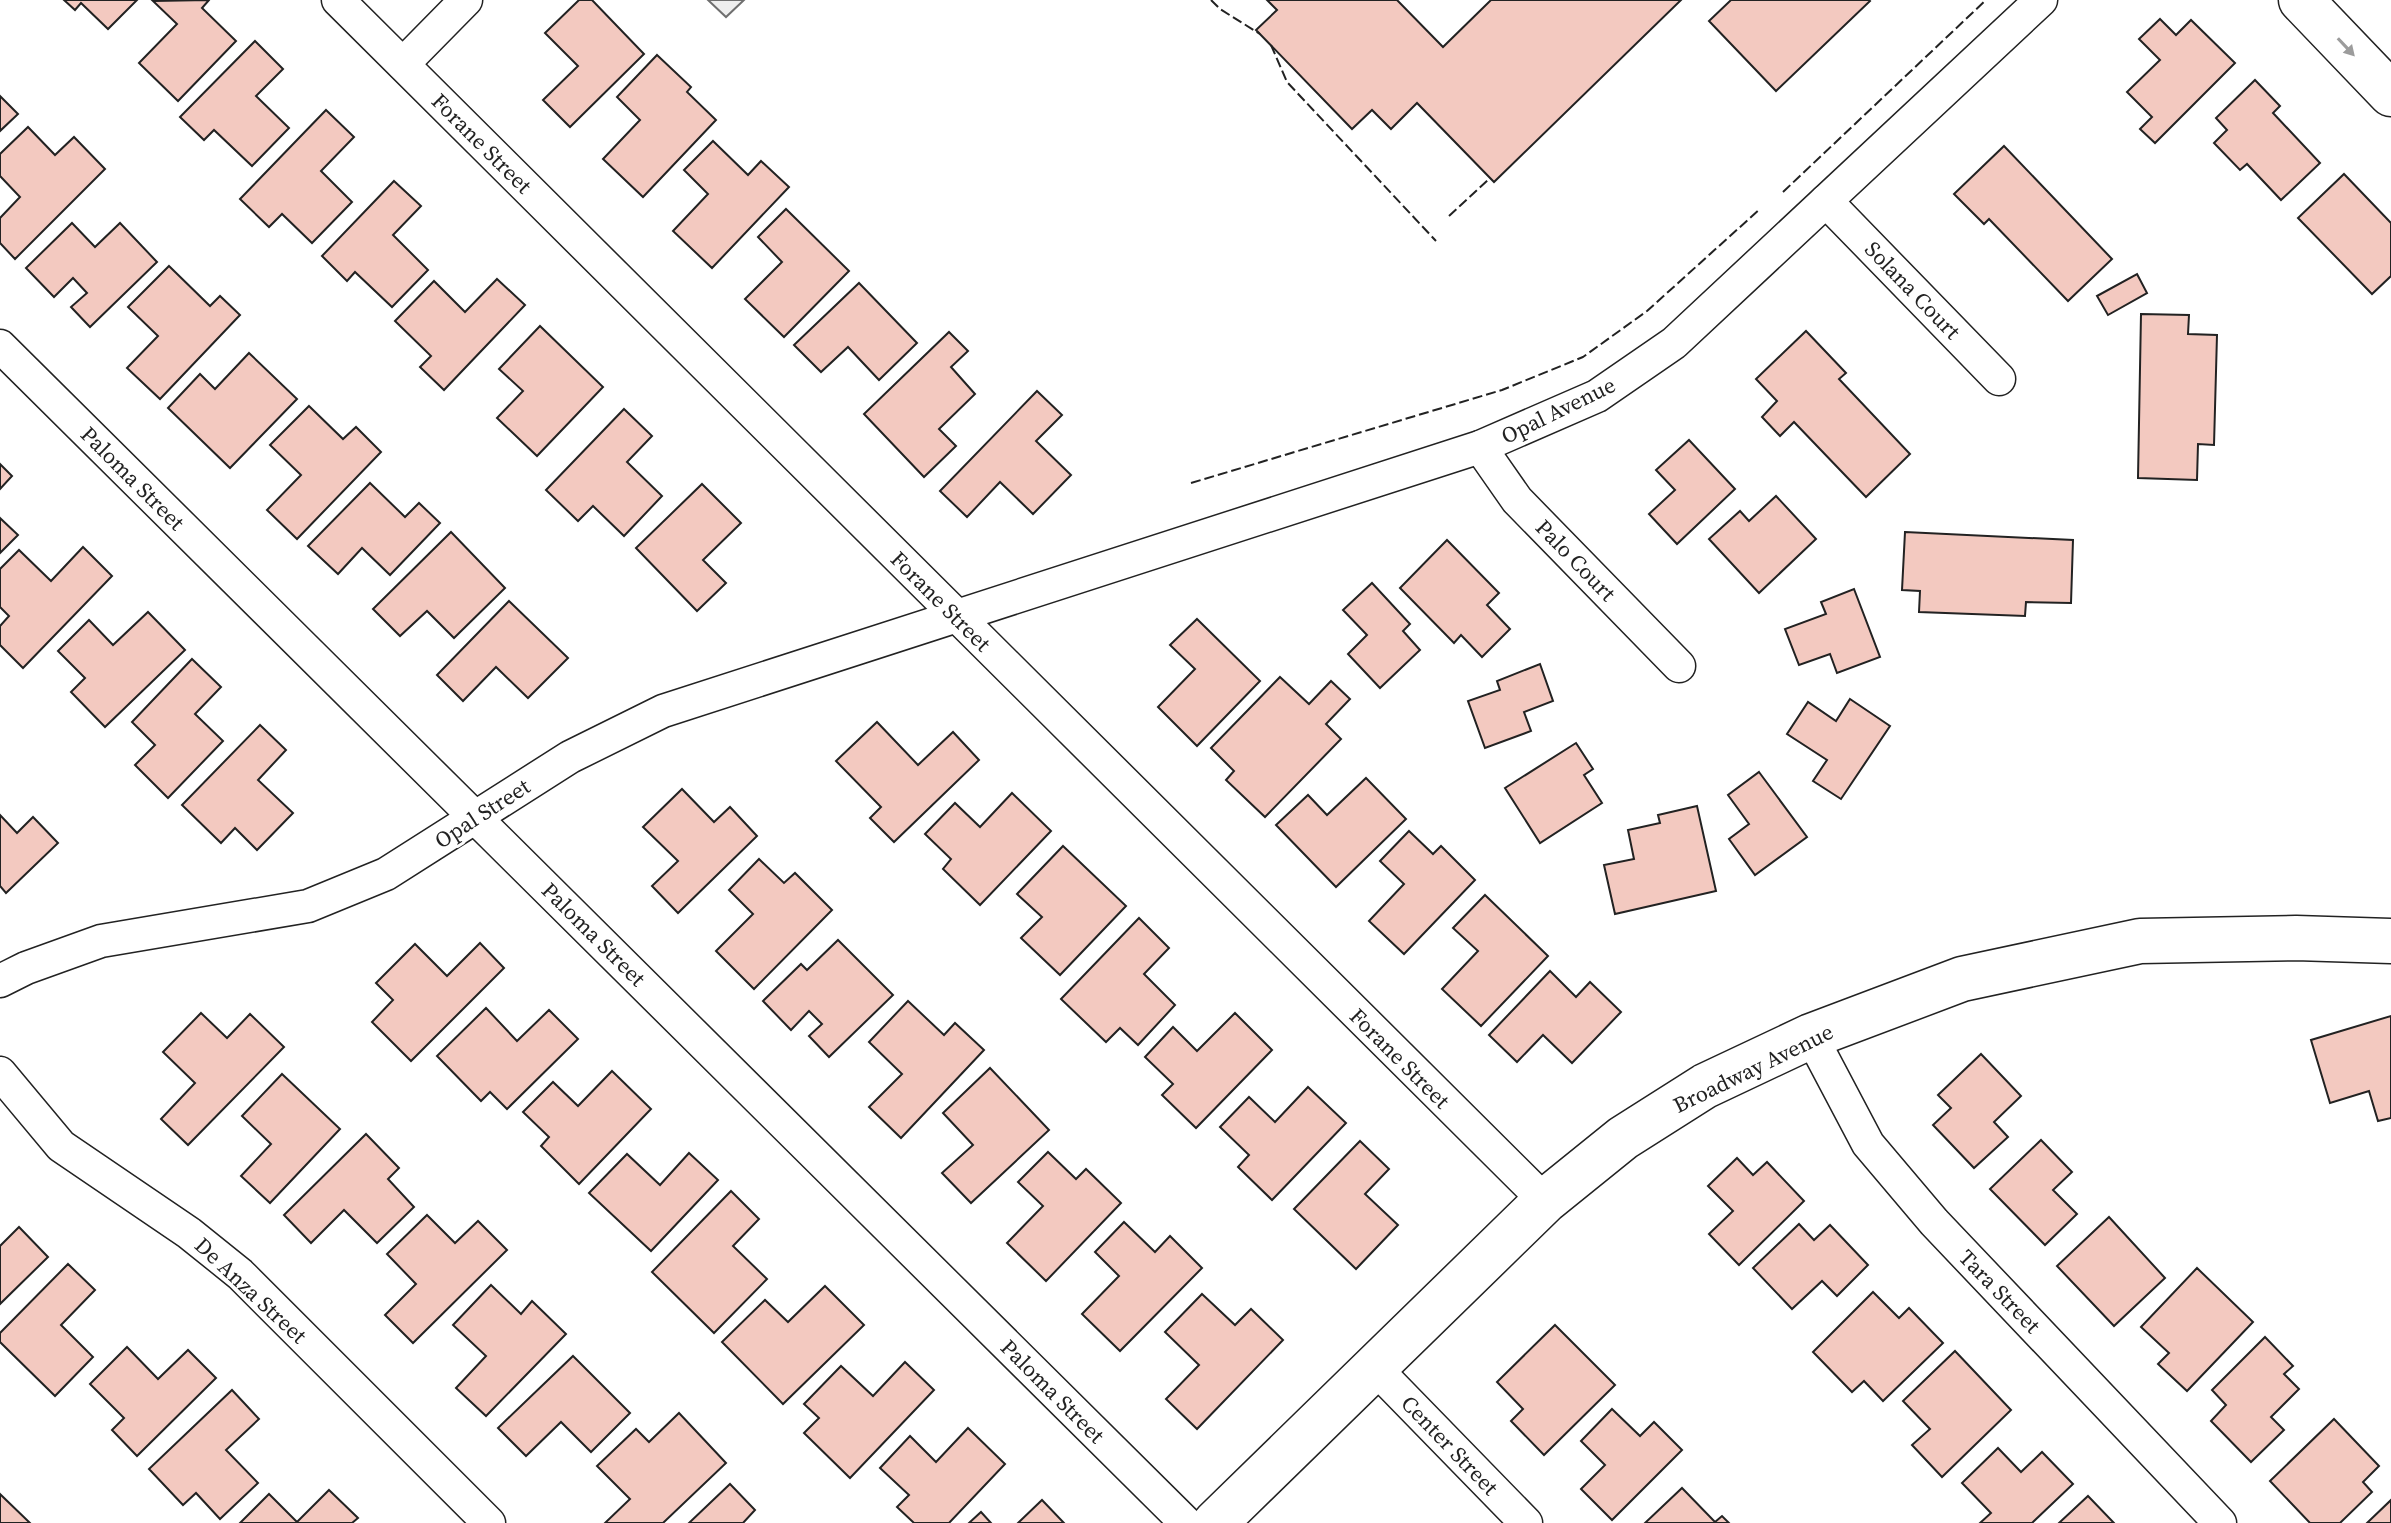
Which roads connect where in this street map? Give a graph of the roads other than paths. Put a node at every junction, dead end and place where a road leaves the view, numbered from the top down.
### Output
1 (338, 0) edge
2 (466, 0) edge
3 (2041, 0) edge
4 (2301, 0) edge
5 (403, 64) junction
6 (2391, 94) edge
7 (1826, 201) junction
8 (0, 346) edge
9 (1999, 379) dead end
10 (1480, 447) junction
11 (956, 617) junction
12 (1679, 666) dead end
13 (477, 818) junction
14 (2391, 941) edge
15 (0, 981) edge
16 (1811, 1036) junction
17 (0, 1073) edge
18 (1545, 1201) junction
19 (1375, 1368) junction
20 (489, 1523) edge
21 (1186, 1523) edge
22 (1215, 1523) edge
23 (1526, 1523) edge
24 (2220, 1523) edge

1 - 5 street, Forane Street
2 - 5 street
3 - 7 street, Opal Avenue
4 -> 6 street
5 - 11 street, Forane Street
7 - 9 street, Solana Court
7 - 10 street, Opal Avenue
8 - 13 street, Paloma Street
10 - 11 street, Opal Avenue
10 - 12 street, Palo Court
11 - 13 street, Opal Street
11 - 18 street, Forane Street
13 - 15 street, Opal Street
13 - 21 street, Paloma Street
14 - 16 street, Broadway Avenue
16 - 18 street, Broadway Avenue
16 - 24 street, Tara Street
17 - 20 street, De Anza Street
18 - 19 street, Broadway Avenue
19 - 22 street, Broadway Avenue
19 - 23 street, Center Street

